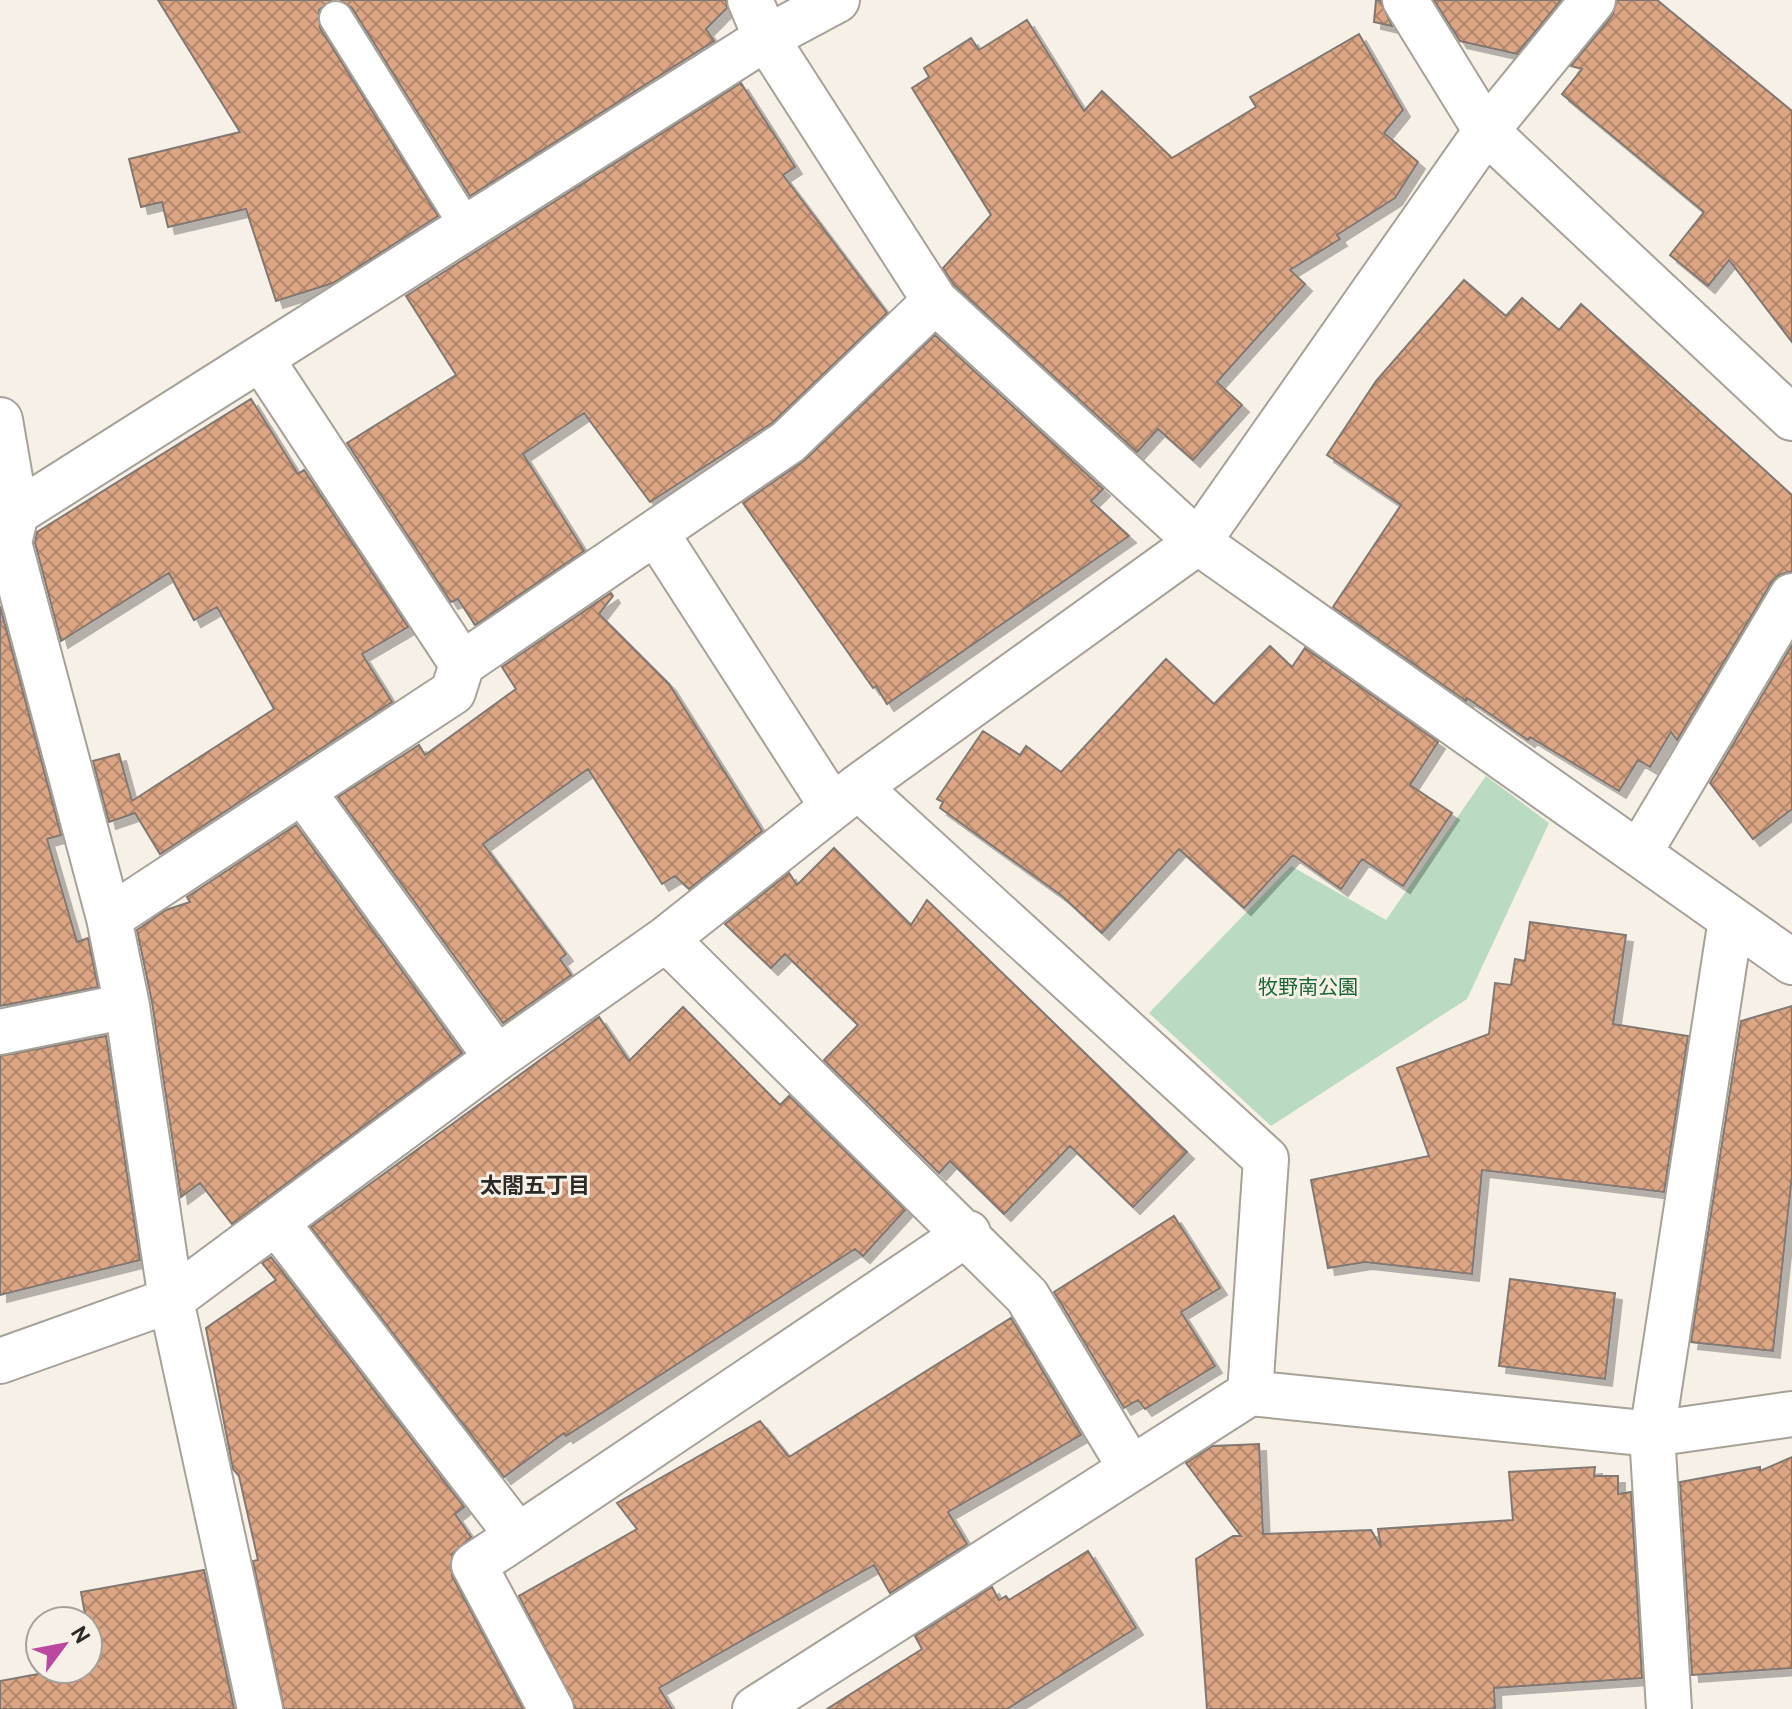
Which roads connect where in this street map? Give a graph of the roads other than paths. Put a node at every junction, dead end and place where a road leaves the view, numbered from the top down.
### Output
1 (837, 0) edge
2 (1405, 0) edge
3 (1593, 0) edge
4 (336, 18) dead end
5 (758, 19) edge
6 (1486, 131) junction
7 (468, 229) junction
8 (935, 301) junction
9 (262, 360) junction
10 (1791, 414) edge
11 (0, 420) edge
12 (656, 533) junction
13 (8, 534) edge
14 (1198, 542) junction
15 (1792, 596) edge
16 (462, 664) junction
17 (304, 793) junction
18 (845, 796) junction
19 (1639, 853) junction
20 (109, 918) junction
21 (1731, 919) junction
22 (666, 939) junction
23 (1792, 962) edge
24 (127, 1006) junction
25 (0, 1032) edge
26 (497, 1058) junction
27 (276, 1222) junction
28 (968, 1233) junction
29 (171, 1300) junction
30 (0, 1361) edge
31 (1250, 1393) junction
32 (1792, 1414) edge
33 (1652, 1434) junction
34 (1130, 1467) junction
35 (518, 1536) junction
36 (260, 1709) edge
37 (551, 1709) edge
38 (755, 1709) edge
39 (1669, 1709) edge

1 - 5 street
2 - 6 street
3 - 6 street
4 - 7 lane
5 - 7 street
5 - 8 street
6 - 10 street
6 - 14 street
7 - 9 street
8 - 12 street
8 - 14 street
9 - 13 street
9 - 16 street
11 - 13 street
12 - 16 street
12 - 18 street
13 - 20 street
14 - 18 street
14 - 19 street
15 - 19 street
16 - 17 street
17 - 20 street
17 - 26 street
18 - 22 street
18 - 31 street
19 - 21 street
20 - 24 street
21 - 23 street
21 - 33 street
22 - 26 street
22 - 28 street
24 - 25 street
24 - 29 street
26 - 27 street
27 - 29 street
27 - 35 street
28 - 34 street
28 - 35 street
29 - 30 street
29 - 36 street
31 - 33 street
31 - 34 street
32 - 33 street
33 - 39 street
34 - 38 street
35 - 37 street

